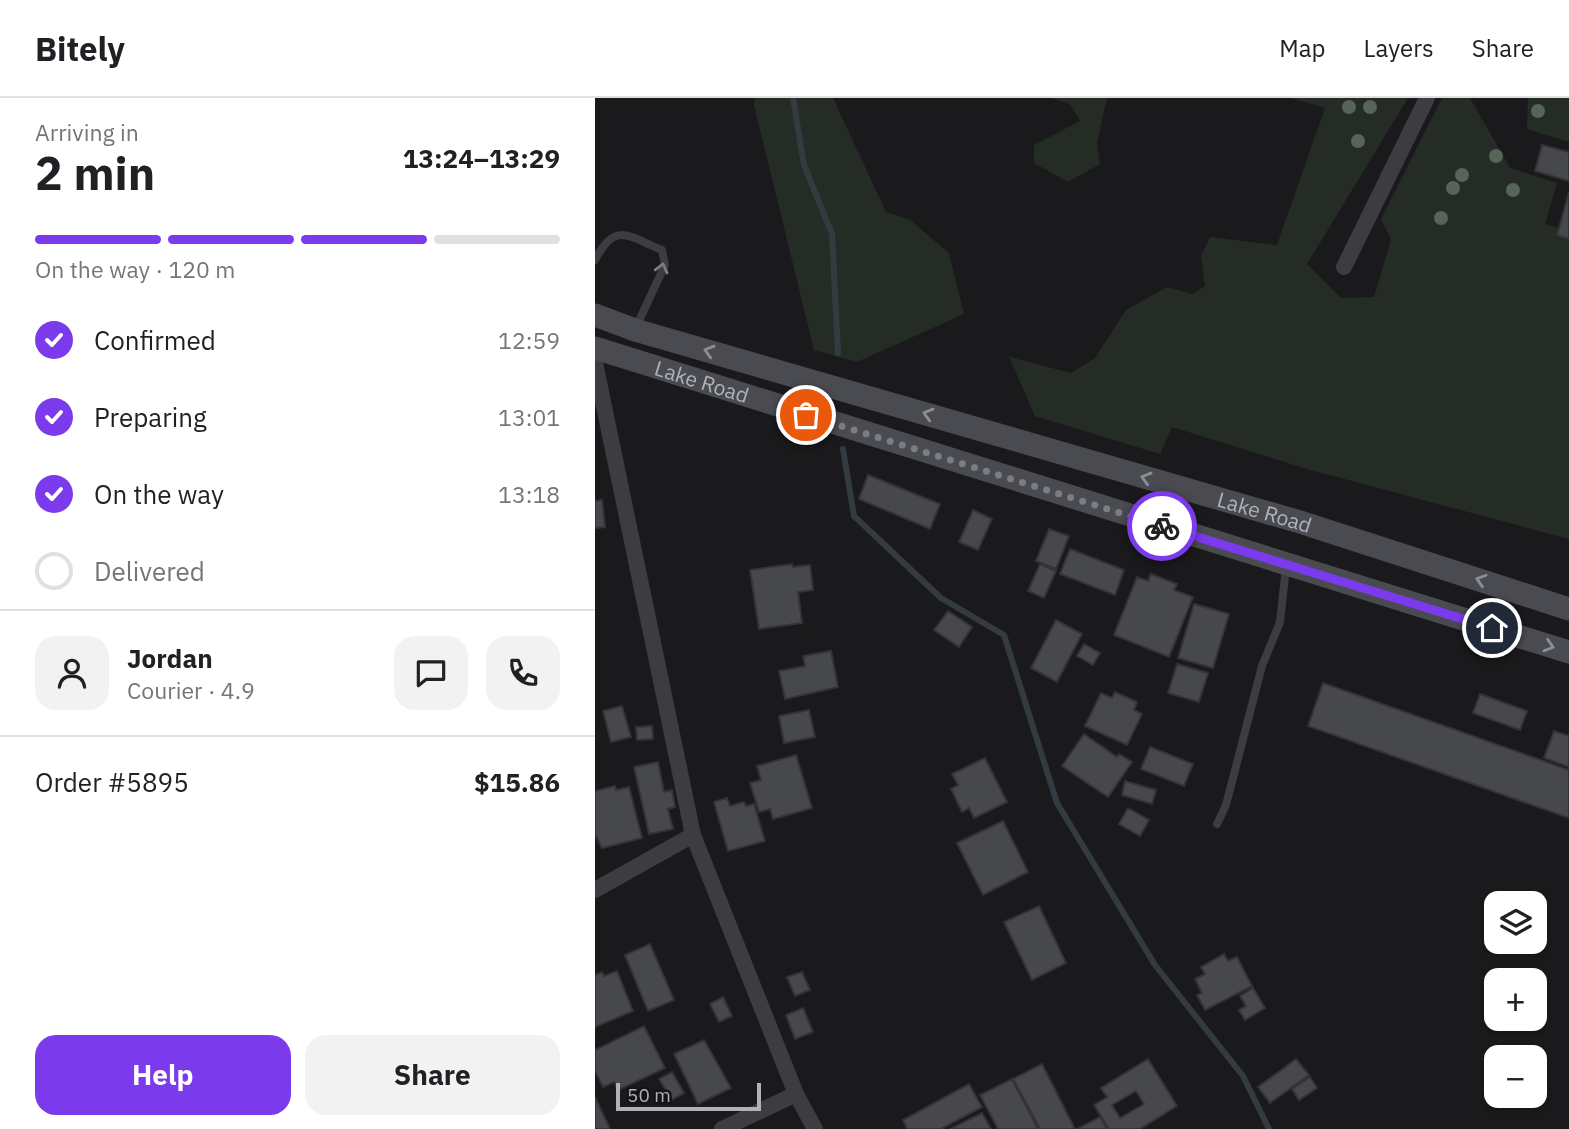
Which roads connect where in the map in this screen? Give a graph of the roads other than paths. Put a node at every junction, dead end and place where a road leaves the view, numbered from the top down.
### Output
1 (1427, 98) edge
2 (595, 260) edge
3 (1344, 267) dead end
4 (595, 315) edge
5 (635, 330) junction
6 (595, 348) edge
7 (595, 363) edge
8 (1286, 564) junction
9 (1569, 609) edge
10 (1569, 652) edge
11 (1217, 824) dead end
12 (693, 835) junction
13 (595, 890) edge
14 (796, 1094) junction
15 (722, 1129) edge
16 (815, 1129) edge

1 - 3 street
5 -> 2 lane
4 - 5 main road, Lake Road
9 -> 5 main road, Lake Road
6 - 8 main road, Lake Road
7 - 12 street
8 -> 10 main road, Lake Road
8 - 11 lane
12 - 13 street
12 - 14 street
14 - 15 street
14 - 16 street

